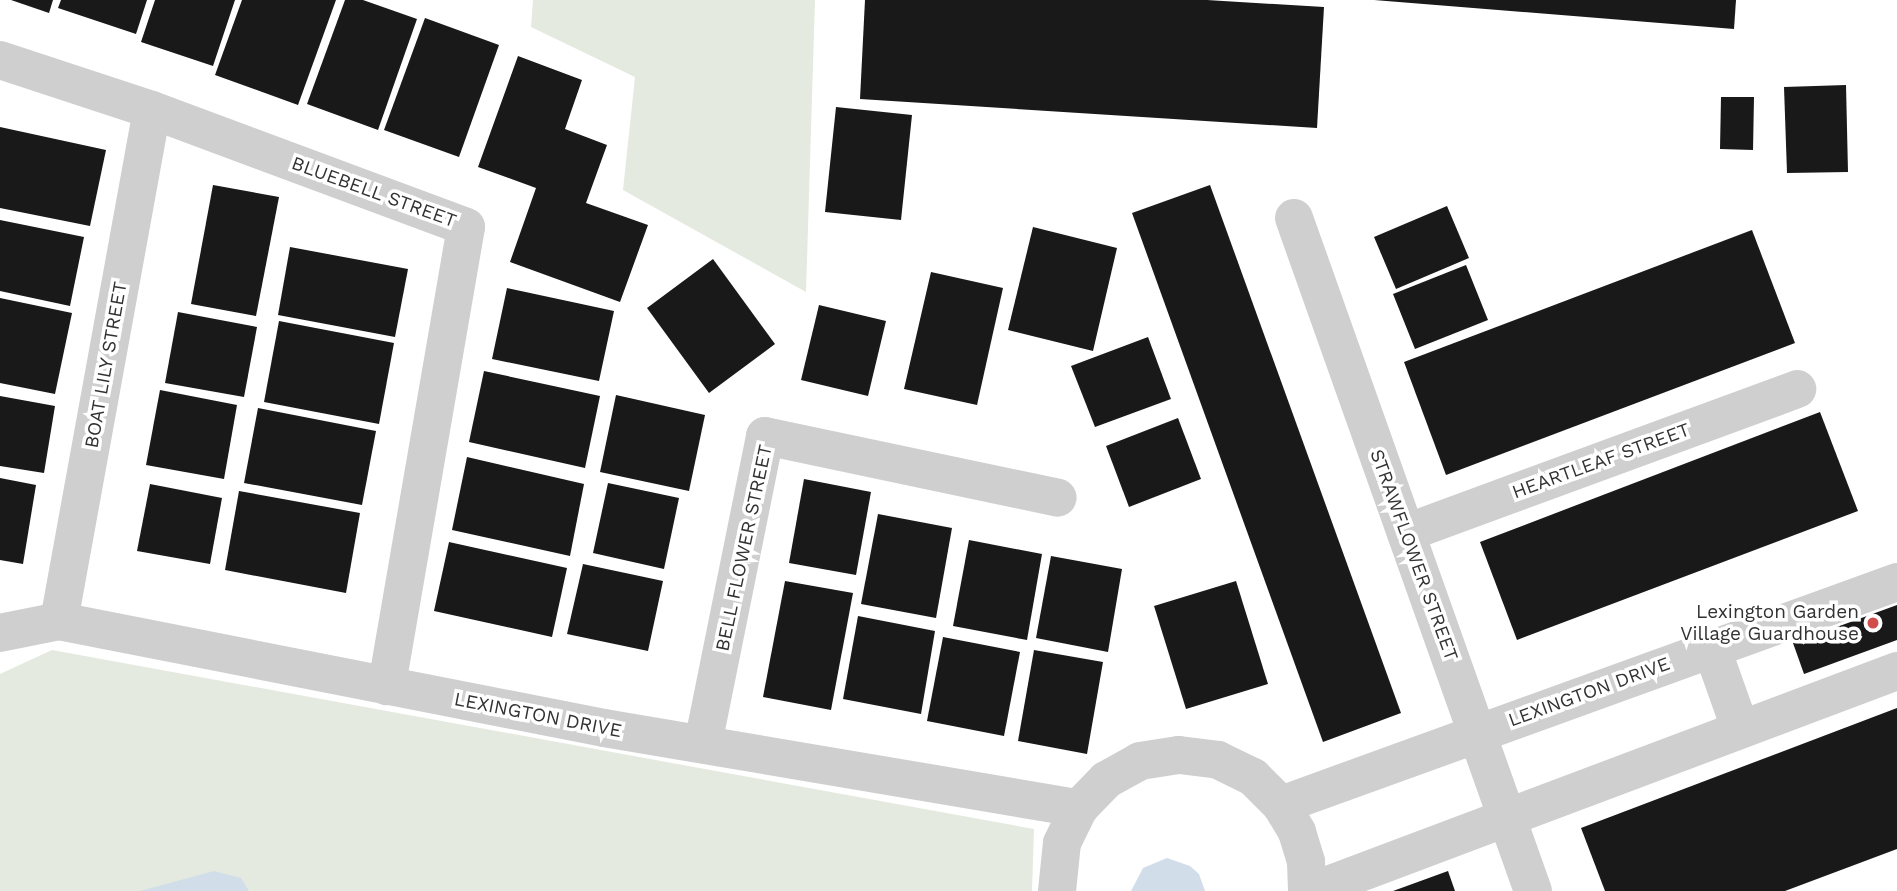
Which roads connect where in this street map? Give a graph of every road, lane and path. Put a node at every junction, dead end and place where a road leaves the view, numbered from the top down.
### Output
1 (0, 60) edge
2 (152, 110) junction
3 (1294, 218) dead end
4 (1797, 389) dead end
5 (1058, 498) dead end
6 (1406, 533) junction
7 (1897, 582) edge
8 (59, 621) junction
9 (0, 633) edge
10 (1711, 646) junction
11 (1897, 671) edge
12 (387, 686) junction
13 (1740, 728) junction
14 (1477, 733) junction
15 (703, 744) junction
16 (1281, 805) junction
17 (1079, 808) junction
18 (1507, 820) junction
19 (1057, 891) edge
20 (1307, 891) edge
21 (1312, 891) edge
22 (1533, 891) edge

1 - 2 street, BLUEBELL STREET
2 - 8 street, BOAT LILY STREET
2 - 12 street, BLUEBELL STREET
3 - 6 street, STRAWFLOWER STREET
4 - 6 street, HEARTLEAF STREET
5 - 15 street, BELL FLOWER STREET
6 - 14 street, STRAWFLOWER STREET
7 - 10 street, LEXINGTON DRIVE
8 - 9 street, LEXINGTON DRIVE
8 - 12 street, LEXINGTON DRIVE
10 - 13 street
10 - 14 street, LEXINGTON DRIVE
11 - 13 street
12 - 15 street, LEXINGTON DRIVE
13 - 18 street
14 - 16 street, LEXINGTON DRIVE
14 - 18 street, STRAWFLOWER STREET
15 - 17 street, LEXINGTON DRIVE
16 - 17 street
16 - 20 street
17 - 19 street
18 - 21 street
18 - 22 street, STRAWFLOWER STREET

